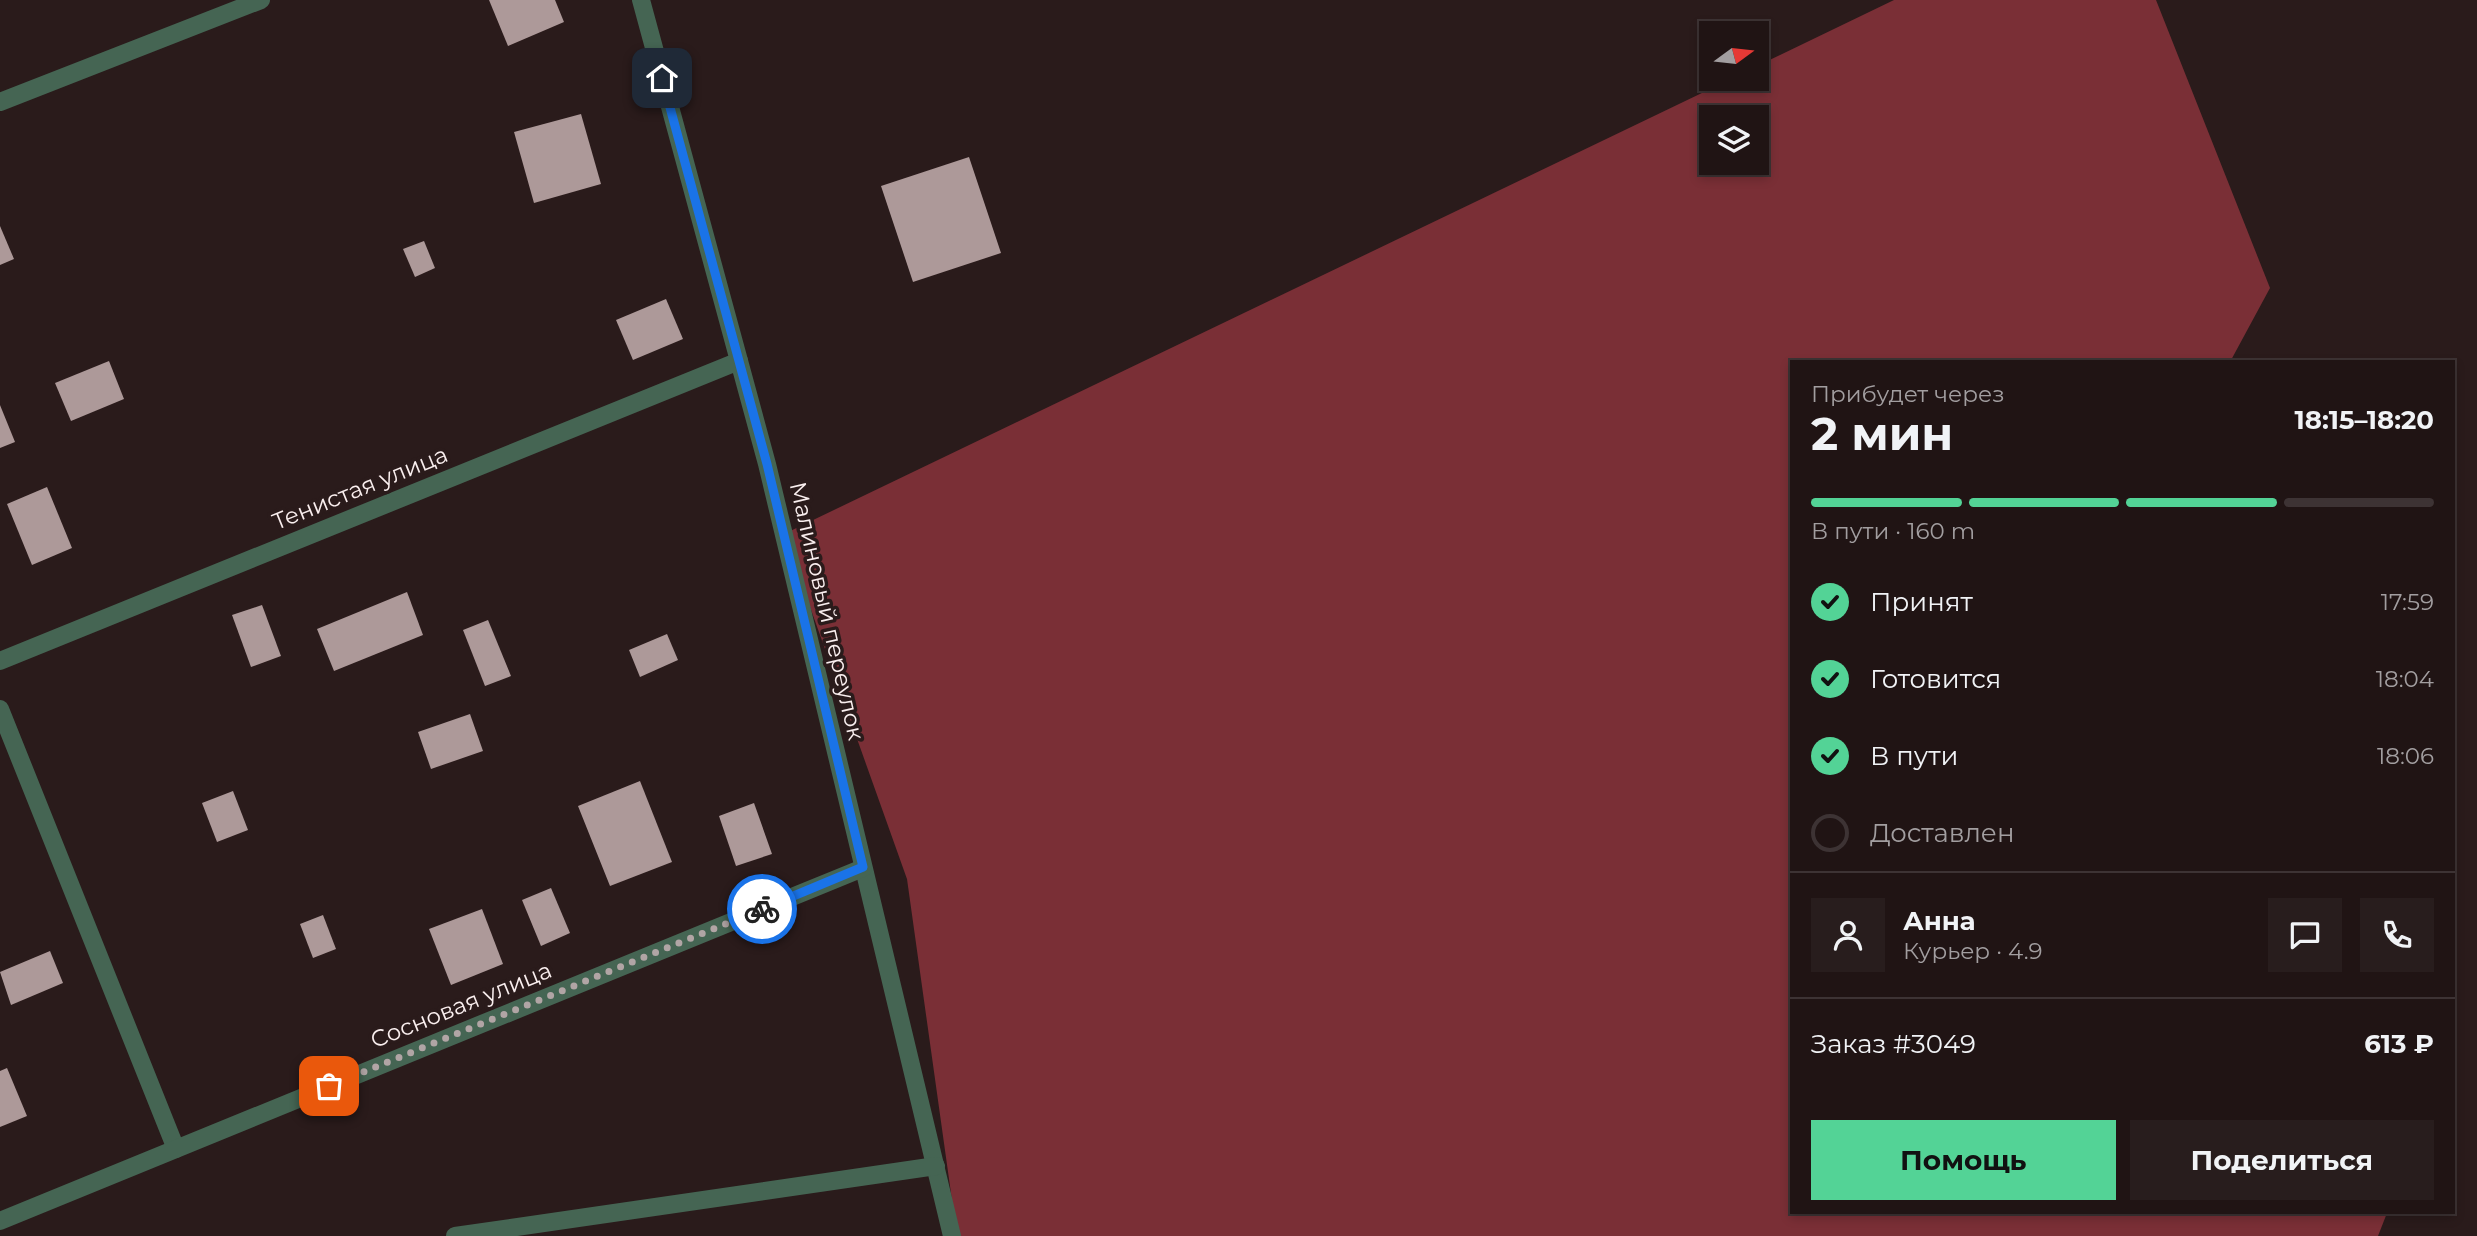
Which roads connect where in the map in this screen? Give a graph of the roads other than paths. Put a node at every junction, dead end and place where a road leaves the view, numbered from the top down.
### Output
1 (261, 0) edge
2 (641, 0) edge
3 (0, 102) edge
4 (739, 361) junction
5 (0, 661) edge
6 (0, 709) edge
7 (863, 867) junction
8 (176, 1149) junction
9 (936, 1166) junction
10 (0, 1221) edge
11 (455, 1236) edge
12 (953, 1236) edge

1 - 3 street
2 - 4 street, Малиновый переулок
4 - 5 street, Тенистая улица
4 - 7 street, Малиновый переулок
6 - 8 street
7 - 8 street, Сосновая улица
7 - 9 street, Малиновый переулок
8 - 10 street, Сосновая улица
9 - 11 street
9 - 12 street, Малиновый переулок

